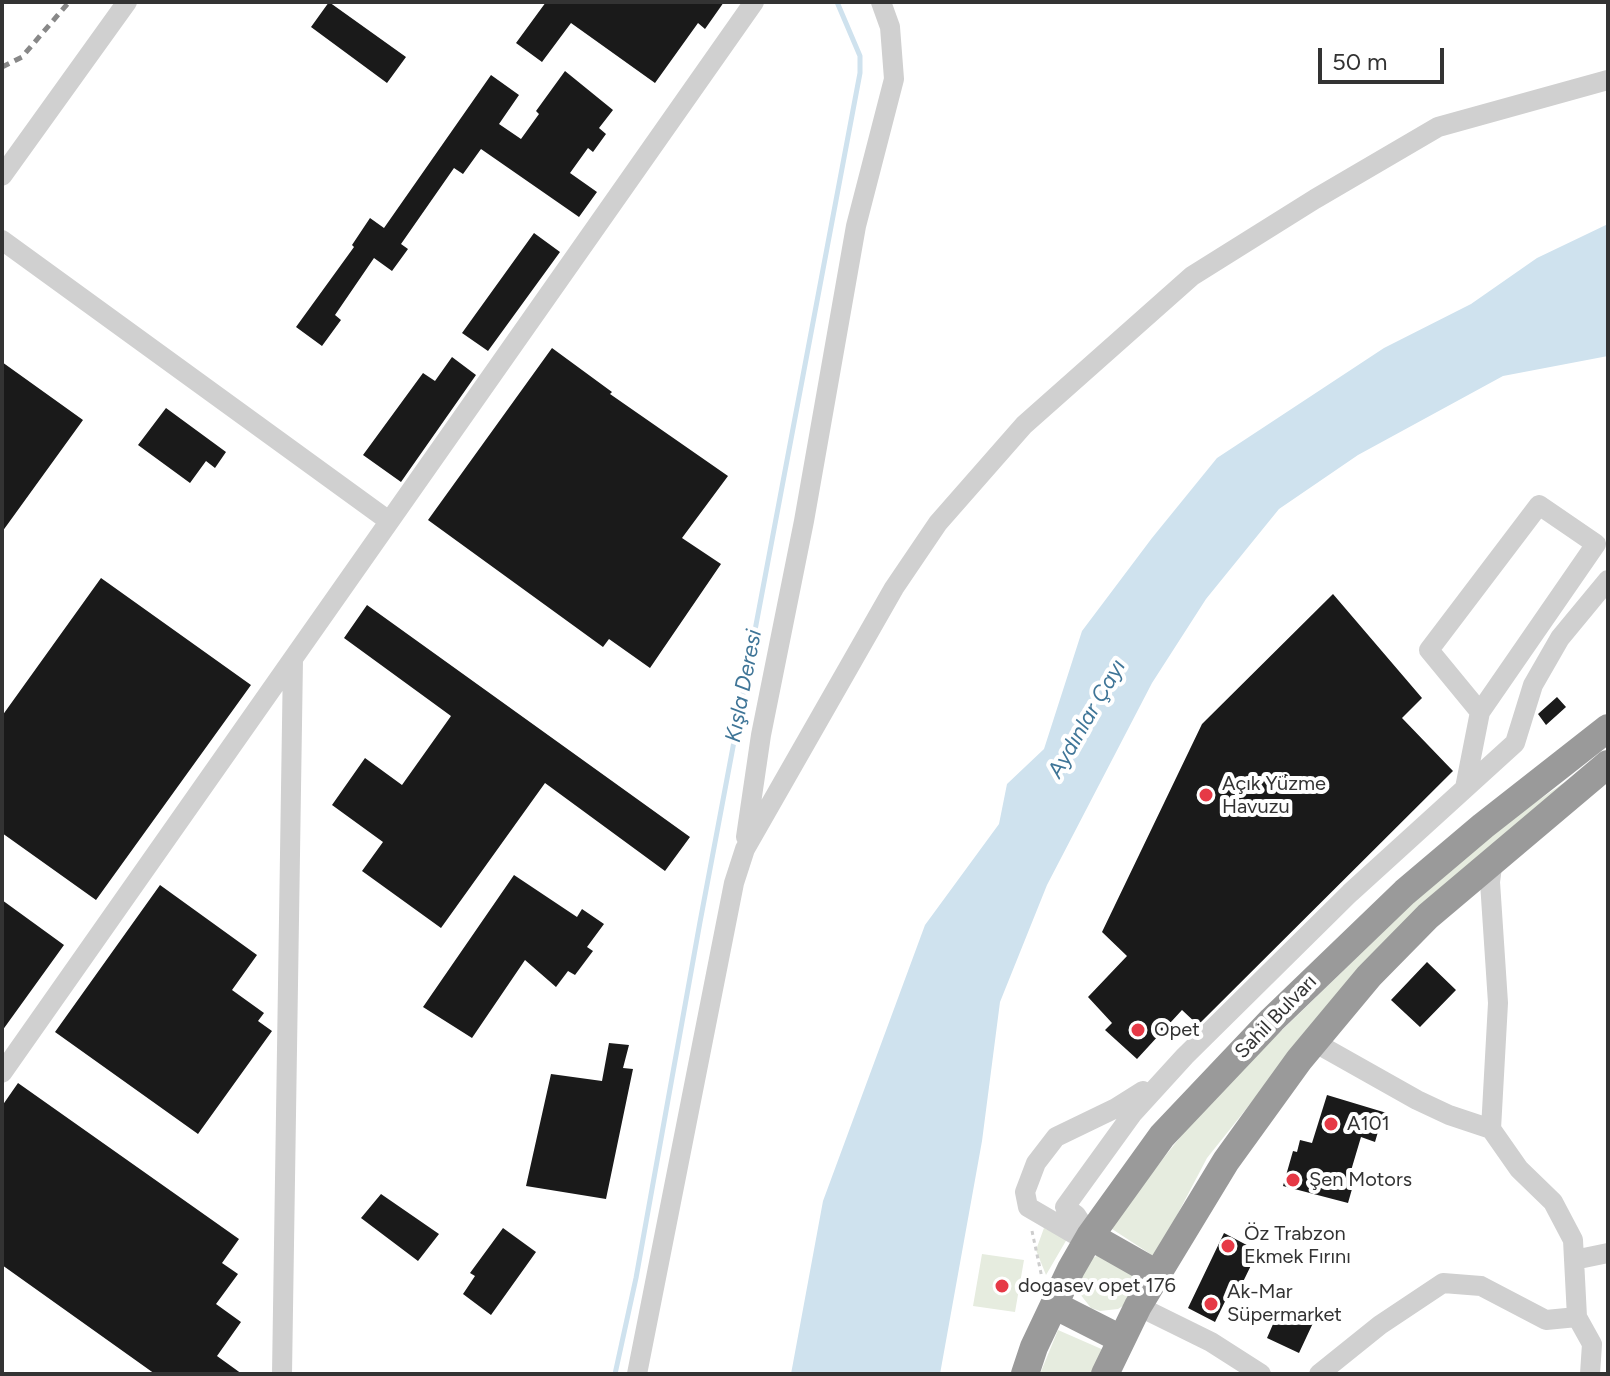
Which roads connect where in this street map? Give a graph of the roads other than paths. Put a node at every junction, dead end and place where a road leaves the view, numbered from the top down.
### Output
1 (127, 2) edge
2 (754, 2) edge
3 (881, 2) edge
4 (1608, 80) edge
5 (2, 176) edge
6 (2, 240) edge
7 (389, 521) junction
8 (1608, 580) edge
9 (293, 659) junction
10 (1480, 712) junction
11 (1608, 728) edge
12 (1608, 764) edge
13 (1465, 788) junction
14 (745, 849) junction
15 (1493, 859) junction
16 (1314, 1042) junction
17 (2, 1073) edge
18 (1161, 1081) junction
19 (1491, 1129) junction
20 (1090, 1236) junction
21 (1608, 1253) edge
22 (1574, 1260) junction
23 (1157, 1274) junction
24 (1049, 1297) junction
25 (1138, 1306) junction
26 (1577, 1317) junction
27 (1121, 1339) junction
28 (282, 1374) edge
29 (637, 1374) edge
30 (1025, 1374) edge
31 (1105, 1374) edge
32 (1261, 1374) edge
33 (1319, 1374) edge
34 (1590, 1374) edge

1 - 5 street
2 - 7 street
3 - 14 street
4 - 14 street
6 - 7 street
7 - 9 street
8 - 13 street
9 - 17 street
9 - 28 street
10 - 10 street
10 - 13 street
11 - 20 highway, Sahil Bulvarı
12 - 15 highway, Sahil Bulvarı
13 - 18 street
14 - 29 street
15 - 16 highway, Sahil Bulvarı
15 - 19 street
16 - 19 street
16 - 23 highway, Sahil Bulvarı
18 - 20 street
18 - 20 street
19 - 22 street
20 - 23 highway
20 - 24 highway, Sahil Bulvarı
21 - 22 street
22 - 26 street
23 - 25 highway, Sahil Bulvarı
24 - 27 highway
24 - 30 highway, Sahil Bulvarı
25 - 27 highway, Sahil Bulvarı
25 - 32 street
26 - 33 street
26 - 34 street
27 - 31 highway, Sahil Bulvarı

